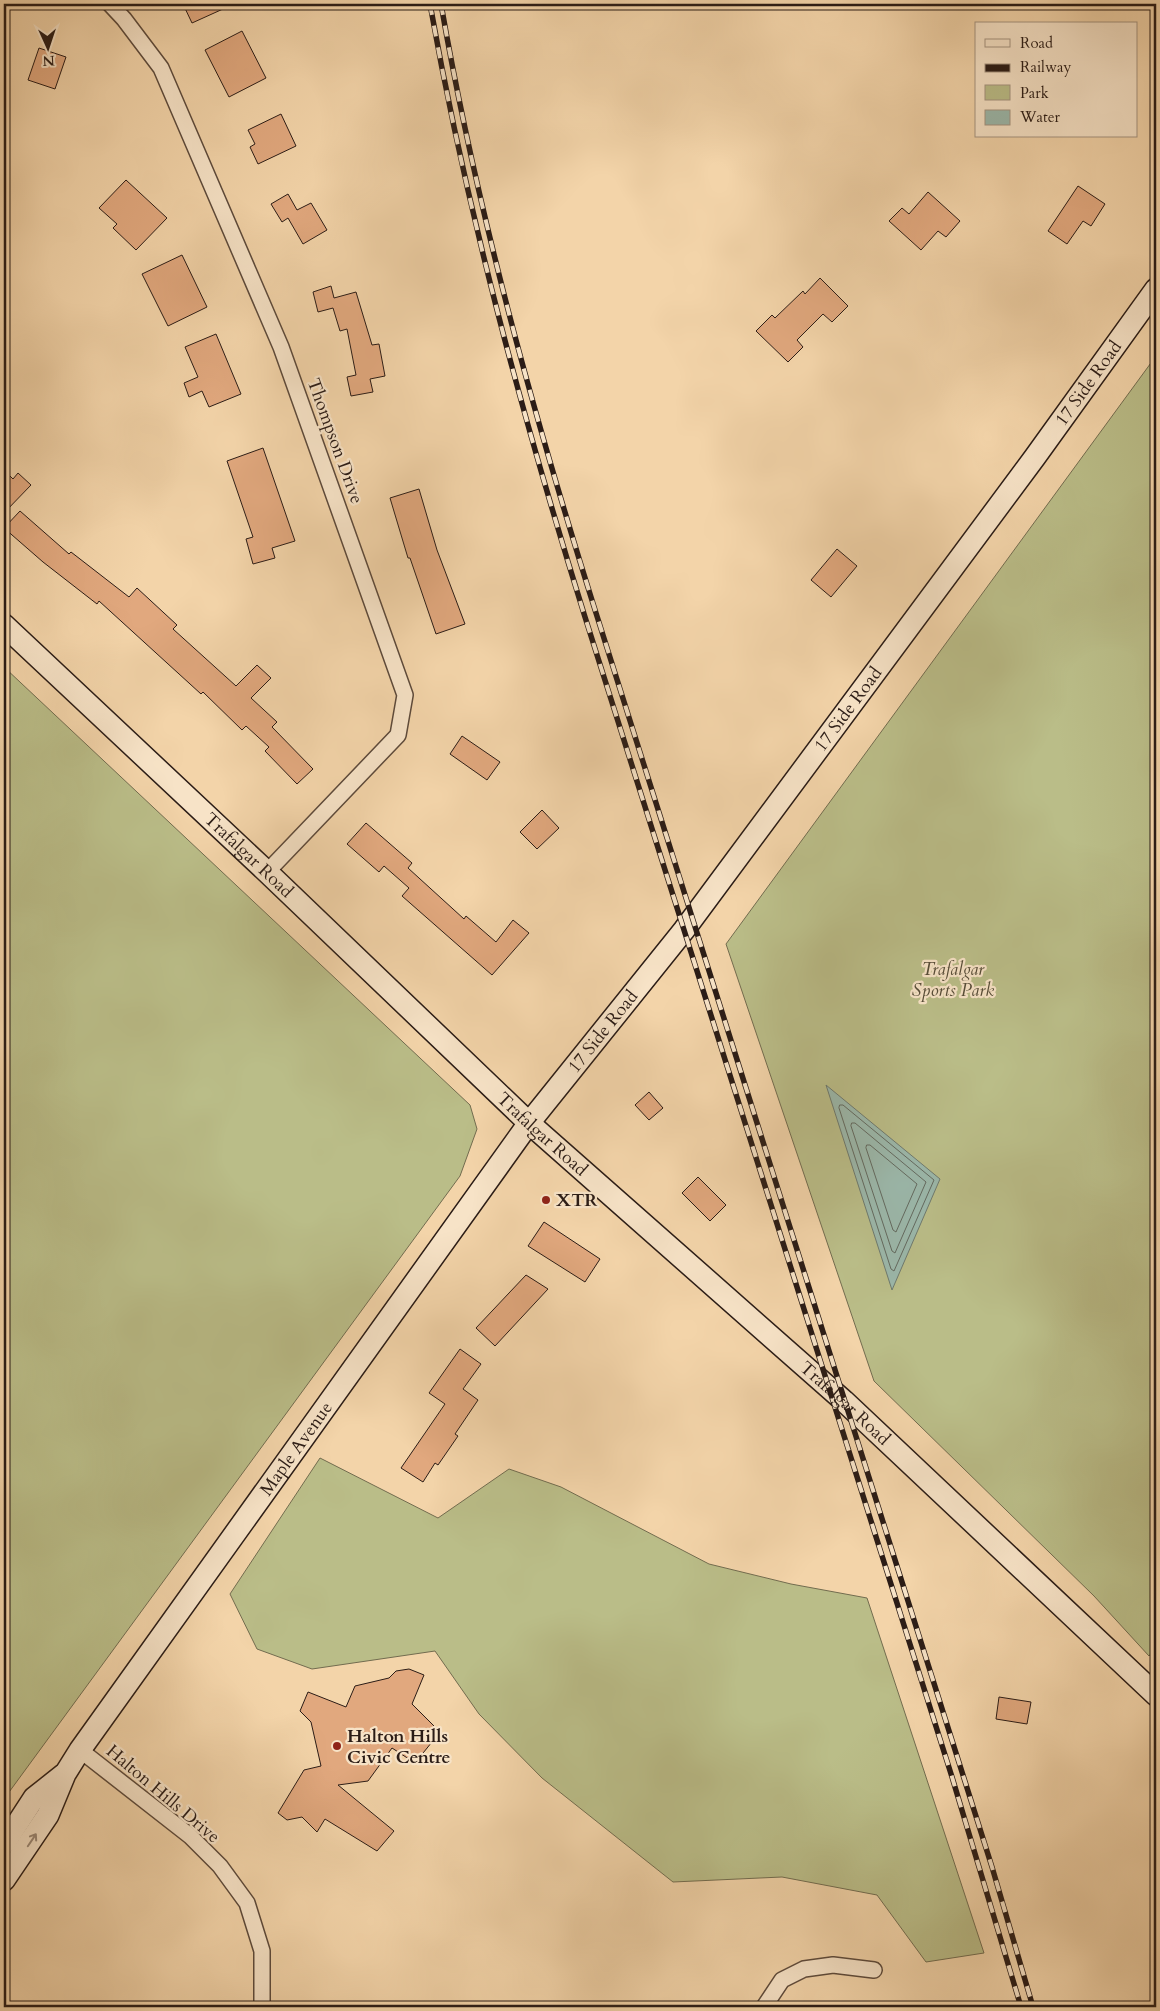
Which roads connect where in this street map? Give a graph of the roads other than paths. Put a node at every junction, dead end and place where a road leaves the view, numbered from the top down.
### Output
1 (110, 4) edge
2 (1156, 289) edge
3 (4, 625) edge
4 (267, 872) junction
5 (530, 1123) junction
6 (1156, 1695) edge
7 (80, 1750) junction
8 (65, 1774) junction
9 (4, 1844) edge
10 (4, 1880) edge
11 (874, 1970) dead end
12 (262, 2007) edge
13 (764, 2007) edge

1 - 4 street, Thompson Drive
2 - 5 main road, 17 Side Road
3 - 4 main road, Trafalgar Road
4 - 5 main road, Trafalgar Road
5 - 6 main road, Trafalgar Road
5 - 7 main road, Maple Avenue
7 - 8 main road, Maple Avenue
7 - 12 street, Halton Hills Drive
8 - 9 main road, Maple Avenue
10 -> 8 main road, Maple Avenue
11 - 13 street

